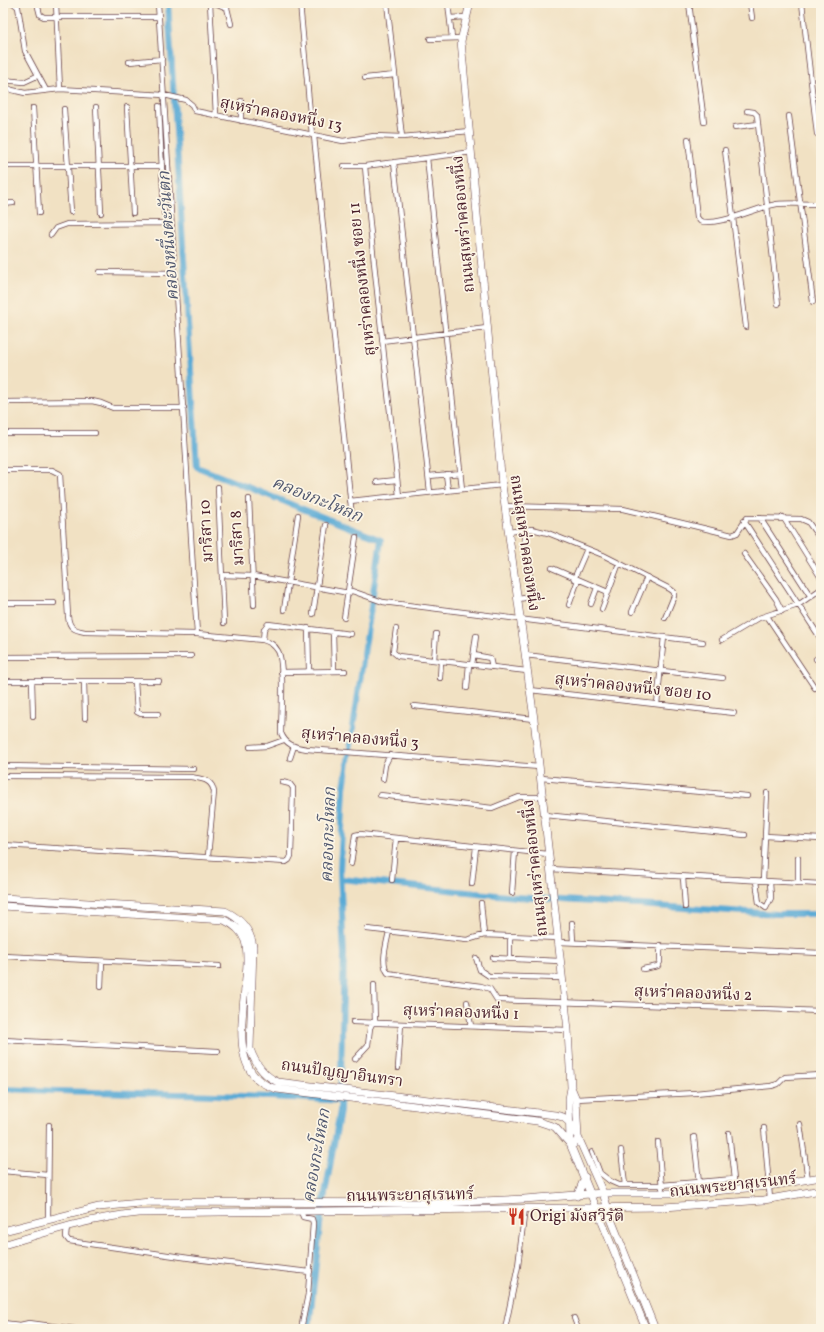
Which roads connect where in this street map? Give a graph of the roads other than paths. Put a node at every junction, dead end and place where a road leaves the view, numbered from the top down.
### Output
1 (13, 3) edge
2 (56, 3) edge
3 (158, 3) edge
4 (210, 3) edge
5 (215, 3) edge
6 (300, 3) edge
7 (387, 3) edge
8 (448, 3) edge
9 (470, 3) edge
10 (689, 3) edge
11 (750, 3) edge
12 (802, 3) edge
13 (38, 7) dead end
14 (56, 17) junction
15 (158, 17) junction
16 (450, 18) junction
17 (466, 18) junction
18 (752, 18) dead end
19 (231, 24) dead end
20 (452, 38) junction
21 (461, 38) junction
22 (430, 39) dead end
23 (162, 59) junction
24 (129, 62) dead end
25 (395, 75) junction
26 (37, 76) junction
27 (365, 78) dead end
28 (3, 80) edge
29 (3, 85) edge
30 (46, 90) junction
31 (60, 90) junction
32 (166, 95) junction
33 (241, 101) dead end
34 (127, 106) dead end
35 (159, 106) dead end
36 (96, 107) dead end
37 (33, 108) dead end
38 (64, 109) dead end
39 (747, 111) dead end
40 (216, 115) junction
41 (789, 116) dead end
42 (241, 121) junction
43 (704, 122) dead end
44 (758, 124) junction
45 (735, 127) dead end
46 (470, 131) junction
47 (817, 134) dead end
48 (313, 136) junction
49 (402, 137) junction
50 (688, 138) dead end
51 (726, 150) dead end
52 (472, 152) junction
53 (427, 158) junction
54 (394, 162) junction
55 (3, 166) edge
56 (36, 166) junction
57 (67, 166) junction
58 (99, 166) junction
59 (130, 166) junction
60 (161, 166) junction
61 (344, 166) dead end
62 (365, 166) junction
63 (13, 203) dead end
64 (3, 204) edge
65 (802, 204) junction
66 (821, 204) edge
67 (767, 206) junction
68 (70, 212) dead end
69 (39, 213) dead end
70 (101, 213) dead end
71 (133, 213) dead end
72 (164, 213) dead end
73 (732, 217) junction
74 (171, 223) junction
75 (51, 235) dead end
76 (100, 272) dead end
77 (175, 273) junction
78 (814, 302) dead end
79 (778, 304) dead end
80 (746, 327) dead end
81 (487, 328) junction
82 (446, 334) junction
83 (414, 337) junction
84 (382, 341) junction
85 (3, 402) edge
86 (184, 408) junction
87 (95, 433) dead end
88 (3, 434) edge
89 (3, 470) edge
90 (461, 473) junction
91 (446, 474) junction
92 (429, 476) junction
93 (397, 480) junction
94 (377, 482) dead end
95 (502, 485) junction
96 (218, 487) dead end
97 (462, 489) junction
98 (448, 490) junction
99 (430, 492) junction
100 (398, 496) junction
101 (249, 499) dead end
102 (350, 501) junction
103 (504, 506) junction
104 (298, 515) dead end
105 (352, 517) dead end
106 (760, 518) junction
107 (783, 518) junction
108 (744, 521) junction
109 (326, 525) dead end
110 (523, 529) junction
111 (508, 532) junction
112 (356, 537) dead end
113 (821, 540) edge
114 (586, 549) junction
115 (744, 554) dead end
116 (619, 563) junction
117 (552, 568) dead end
118 (222, 575) junction
119 (253, 576) junction
120 (647, 577) junction
121 (821, 578) edge
122 (576, 580) junction
123 (287, 582) junction
124 (317, 587) junction
125 (597, 588) junction
126 (821, 589) edge
127 (347, 592) junction
128 (608, 592) junction
129 (811, 597) junction
130 (519, 599) junction
131 (3, 603) edge
132 (54, 603) dead end
133 (592, 604) dead end
134 (254, 605) dead end
135 (569, 605) dead end
136 (798, 605) junction
137 (602, 609) dead end
138 (284, 610) dead end
139 (782, 611) junction
140 (632, 612) dead end
141 (313, 614) dead end
142 (767, 616) junction
143 (344, 618) dead end
144 (665, 618) dead end
145 (521, 619) junction
146 (224, 623) dead end
147 (308, 628) junction
148 (396, 629) dead end
149 (333, 632) junction
150 (197, 634) junction
151 (351, 634) dead end
152 (436, 634) dead end
153 (476, 636) dead end
154 (664, 637) junction
155 (821, 639) edge
156 (263, 640) junction
157 (722, 640) dead end
158 (703, 642) dead end
159 (474, 655) junction
160 (525, 655) junction
161 (191, 656) dead end
162 (821, 656) edge
163 (3, 657) edge
164 (816, 659) dead end
165 (434, 660) junction
166 (441, 661) junction
167 (471, 664) junction
168 (492, 667) junction
169 (660, 670) junction
170 (334, 671) junction
171 (345, 671) dead end
172 (527, 671) junction
173 (281, 672) junction
174 (309, 672) junction
175 (440, 678) dead end
176 (723, 678) dead end
177 (3, 680) edge
178 (32, 681) junction
179 (84, 681) junction
180 (135, 681) junction
181 (159, 681) dead end
182 (467, 688) dead end
183 (815, 688) dead end
184 (530, 690) junction
185 (657, 704) junction
186 (414, 706) dead end
187 (734, 713) dead end
188 (158, 714) dead end
189 (33, 716) dead end
190 (85, 718) dead end
191 (534, 719) junction
192 (284, 740) junction
193 (294, 746) junction
194 (250, 747) dead end
195 (390, 755) junction
196 (290, 758) dead end
197 (3, 766) edge
198 (540, 767) junction
199 (194, 769) dead end
200 (3, 776) edge
201 (541, 778) junction
202 (383, 779) dead end
203 (282, 782) dead end
204 (767, 793) dead end
205 (380, 795) dead end
206 (748, 796) dead end
207 (543, 797) junction
208 (545, 815) junction
209 (745, 835) dead end
210 (765, 836) junction
211 (396, 838) junction
212 (821, 839) edge
213 (3, 845) edge
214 (476, 847) junction
215 (515, 851) junction
216 (548, 854) junction
217 (208, 856) junction
218 (798, 858) dead end
219 (351, 864) dead end
220 (550, 869) junction
221 (683, 877) junction
222 (392, 880) dead end
223 (756, 881) junction
224 (763, 881) junction
225 (770, 882) junction
226 (798, 883) junction
227 (472, 884) dead end
228 (821, 884) edge
229 (512, 893) dead end
230 (3, 898) edge
231 (481, 903) dead end
232 (3, 906) edge
233 (685, 907) dead end
234 (572, 923) dead end
235 (367, 929) dead end
236 (389, 931) junction
237 (484, 935) junction
238 (510, 937) junction
239 (558, 940) junction
240 (572, 942) junction
241 (660, 945) junction
242 (821, 953) edge
243 (3, 956) edge
244 (476, 958) dead end
245 (493, 958) dead end
246 (510, 959) junction
247 (102, 961) junction
248 (560, 961) junction
249 (220, 966) dead end
250 (643, 969) dead end
251 (562, 978) junction
252 (374, 984) dead end
253 (101, 987) dead end
254 (468, 1002) dead end
255 (565, 1003) junction
256 (821, 1011) edge
257 (353, 1022) dead end
258 (374, 1023) junction
259 (401, 1024) junction
260 (471, 1026) junction
261 (568, 1030) junction
262 (3, 1040) edge
263 (218, 1051) dead end
264 (355, 1059) dead end
265 (398, 1068) dead end
266 (821, 1075) edge
267 (572, 1099) junction
268 (555, 1115) junction
269 (570, 1123) junction
270 (800, 1124) dead end
271 (49, 1125) dead end
272 (764, 1128) dead end
273 (729, 1133) dead end
274 (694, 1137) dead end
275 (579, 1139) junction
276 (658, 1142) dead end
277 (570, 1144) junction
278 (621, 1150) dead end
279 (592, 1152) dead end
280 (3, 1171) edge
281 (48, 1175) junction
282 (585, 1177) junction
283 (821, 1177) edge
284 (734, 1179) junction
285 (808, 1180) junction
286 (698, 1183) junction
287 (625, 1185) junction
288 (662, 1185) junction
289 (769, 1186) junction
290 (734, 1189) junction
291 (821, 1190) edge
292 (700, 1192) junction
293 (603, 1193) junction
294 (592, 1194) junction
295 (662, 1194) junction
296 (577, 1196) junction
297 (770, 1199) junction
298 (525, 1208) junction
299 (582, 1208) junction
300 (596, 1208) junction
301 (607, 1208) junction
302 (624, 1208) junction
303 (301, 1211) junction
304 (48, 1218) junction
305 (611, 1219) junction
306 (601, 1220) junction
307 (67, 1226) junction
308 (3, 1231) edge
309 (3, 1245) edge
310 (310, 1272) junction
311 (574, 1318) dead end
312 (3, 1323) edge
313 (20, 1327) edge
314 (75, 1329) edge
315 (301, 1329) edge
316 (505, 1329) edge
317 (578, 1329) edge
318 (646, 1329) edge
319 (655, 1329) edge

1 - 26 street
2 - 14 street
3 - 15 street
4 - 40 street
5 - 19 street
6 - 48 street
7 - 25 street
8 - 16 street
9 - 17 street, ถนนสุเหร่าคลองหนึ่ง
10 - 43 street
11 - 18 street
12 - 47 street
13 - 14 street
14 - 15 street
14 - 31 street
15 - 23 street
16 - 17 street
16 - 20 street
17 - 21 street, ถนนสุเหร่าคลองหนึ่ง
20 - 21 street
20 - 22 street
21 - 46 street, ถนนสุเหร่าคลองหนึ่ง
23 - 24 street
23 - 32 street
25 - 27 street
25 - 49 street
26 - 28 street
26 - 30 street
29 - 30 street, สุเหร่าคลองหนึ่ง 13
30 - 31 street, สุเหร่าคลองหนึ่ง 13
31 - 32 street, สุเหร่าคลองหนึ่ง 13
32 - 40 street, สุเหร่าคลองหนึ่ง 13
32 - 74 street
33 - 42 street
34 - 59 street
35 - 60 street
36 - 58 street
37 - 56 street
38 - 57 street
39 - 44 street
40 - 42 street, สุเหร่าคลองหนึ่ง 13
41 - 65 street
42 - 48 street, สุเหร่าคลองหนึ่ง 13
44 - 45 street
44 - 67 street
46 - 49 street, สุเหร่าคลองหนึ่ง 13
46 - 52 street, ถนนสุเหร่าคลองหนึ่ง
48 - 49 street, สุเหร่าคลองหนึ่ง 13
48 - 102 street
50 - 73 street
51 - 73 street
52 - 53 street
52 - 81 street, ถนนสุเหร่าคลองหนึ่ง
53 - 54 street
53 - 82 street
54 - 62 street
54 - 83 street
55 - 56 street
56 - 57 street
56 - 69 street
57 - 58 street
57 - 68 street
58 - 59 street
58 - 70 street
59 - 60 street
59 - 71 street
60 - 72 street
61 - 62 street
62 - 84 street, สุเหร่าคลองหนึ่ง ซอย 11
63 - 64 street
65 - 66 street
65 - 67 street
65 - 78 street
67 - 73 street
67 - 79 street
73 - 80 street
74 - 75 street
74 - 77 street
76 - 77 street
77 - 86 street
81 - 82 street
81 - 95 street, ถนนสุเหร่าคลองหนึ่ง
82 - 83 street
82 - 90 street
83 - 84 street
83 - 92 street
84 - 93 street, สุเหร่าคลองหนึ่ง ซอย 11
85 - 86 street
86 - 150 street
87 - 88 street
89 - 150 street
90 - 91 street
90 - 97 street
91 - 92 street
91 - 98 street
92 - 99 street
93 - 94 street
93 - 100 street, สุเหร่าคลองหนึ่ง ซอย 11
95 - 97 street
95 - 103 street, ถนนสุเหร่าคลองหนึ่ง
96 - 118 street, มาริสา 10
97 - 98 street
98 - 99 street
99 - 100 street
100 - 102 street
101 - 119 street, มาริสา 8
102 - 105 street
103 - 108 street
103 - 111 street, ถนนสุเหร่าคลองหนึ่ง
104 - 123 street
106 - 107 street
106 - 108 street
106 - 129 street
107 - 113 street
107 - 121 street
108 - 136 street
109 - 124 street
110 - 111 street
110 - 114 street
110 - 130 street
111 - 130 street, ถนนสุเหร่าคลองหนึ่ง
112 - 127 street
114 - 116 street
114 - 122 street
115 - 139 street
116 - 120 street
116 - 128 street
117 - 122 street
118 - 119 street
118 - 146 street, มาริสา 10
119 - 123 street
119 - 134 street, มาริสา 8
120 - 140 street
120 - 144 street
122 - 125 street
122 - 135 street
123 - 124 street
123 - 138 street
124 - 127 street
124 - 141 street
125 - 128 street
125 - 133 street
126 - 129 street
127 - 143 street
127 - 145 street
128 - 137 street
129 - 136 street
130 - 145 street, ถนนสุเหร่าคลองหนึ่ง
131 - 132 street
136 - 139 street
136 - 155 street
139 - 142 street
142 - 157 street
142 - 183 street
145 - 154 street
145 - 160 street, ถนนสุเหร่าคลองหนึ่ง
147 - 149 street
147 - 156 street
147 - 174 street
148 - 165 street
149 - 151 street
149 - 170 street
150 - 156 street
152 - 165 street
153 - 159 street
154 - 158 street
154 - 169 street
156 - 173 street, สุเหร่าคลองหนึ่ง 3
159 - 167 street
159 - 168 street
160 - 169 street
160 - 172 street, ถนนสุเหร่าคลองหนึ่ง
161 - 163 street
162 - 164 street
165 - 166 street
166 - 167 street
166 - 175 street
167 - 168 street
167 - 182 street
168 - 172 street
169 - 176 street
169 - 185 street
170 - 171 street
170 - 174 street
172 - 184 street, ถนนสุเหร่าคลองหนึ่ง
173 - 174 street
173 - 192 street, สุเหร่าคลองหนึ่ง 3
177 - 178 street
178 - 179 street
178 - 189 street
179 - 180 street
179 - 190 street
180 - 181 street
180 - 188 street
184 - 185 street, สุเหร่าคลองหนึ่ง ซอย 10
184 - 191 street, ถนนสุเหร่าคลองหนึ่ง
185 - 187 street, สุเหร่าคลองหนึ่ง ซอย 10
186 - 191 street
191 - 198 street, ถนนสุเหร่าคลองหนึ่ง
192 - 193 street, สุเหร่าคลองหนึ่ง 3
192 - 194 street
193 - 195 street, สุเหร่าคลองหนึ่ง 3
193 - 196 street
195 - 198 street, สุเหร่าคลองหนึ่ง 3
195 - 202 street
197 - 199 street
198 - 201 street, ถนนสุเหร่าคลองหนึ่ง
200 - 217 street
201 - 206 street
201 - 207 street, ถนนสุเหร่าคลองหนึ่ง
203 - 217 street
204 - 210 street
205 - 207 street
207 - 208 street, ถนนสุเหร่าคลองหนึ่ง
208 - 209 street
208 - 216 street, ถนนสุเหร่าคลองหนึ่ง
210 - 212 street
210 - 224 street
211 - 214 street
211 - 219 street
211 - 222 street
213 - 217 street
214 - 215 street
214 - 227 street
215 - 216 street
215 - 229 street
216 - 220 street, ถนนสุเหร่าคลองหนึ่ง
218 - 226 street
220 - 221 street
220 - 239 street, ถนนสุเหร่าคลองหนึ่ง
221 - 223 street
221 - 233 street
223 - 224 street
223 - 225 street
224 - 225 street
225 - 226 street
226 - 228 street
230 - 268 street, ถนนปัญญาอินทรา
231 - 237 street
232 - 277 street, ถนนปัญญาอินทรา
234 - 240 street
235 - 236 street
236 - 237 street
236 - 255 street, สุเหร่าคลองหนึ่ง 2
237 - 238 street
238 - 239 street
238 - 246 street
239 - 240 street
239 - 248 street, ถนนสุเหร่าคลองหนึ่ง
240 - 241 street
241 - 242 street
241 - 250 street
243 - 247 street
244 - 251 street
245 - 246 street
246 - 248 street
247 - 249 street
247 - 253 street
248 - 251 street, ถนนสุเหร่าคลองหนึ่ง
251 - 255 street, ถนนสุเหร่าคลองหนึ่ง
252 - 258 street
254 - 260 street
255 - 256 street, สุเหร่าคลองหนึ่ง 2
255 - 261 street, ถนนสุเหร่าคลองหนึ่ง
257 - 258 street, สุเหร่าคลองหนึ่ง 1
258 - 259 street, สุเหร่าคลองหนึ่ง 1
258 - 264 street
259 - 260 street, สุเหร่าคลองหนึ่ง 1
259 - 265 street
260 - 261 street, สุเหร่าคลองหนึ่ง 1
261 - 267 street, ถนนสุเหร่าคลองหนึ่ง
262 - 263 street
266 - 267 street
267 - 268 street
267 - 269 street, ถนนสุเหร่าคลองหนึ่ง
267 - 275 street, ถนนสุเหร่าคลองหนึ่ง
268 - 269 street, ถนนปัญญาอินทรา
269 - 275 street
269 - 277 street, ถนนสุเหร่าคลองหนึ่ง
270 - 285 street
271 - 281 street
272 - 289 street
273 - 284 street
274 - 286 street
275 - 277 street
275 - 293 street
276 - 288 street
277 - 282 street, ถนนปัญญาอินทรา
278 - 287 street
279 - 287 street
280 - 281 street
281 - 304 street
282 - 294 street, ถนนปัญญาอินทรา
282 - 296 street
283 - 285 street, ถนนพระยาสุเรนทร์
284 - 286 street
284 - 290 street
285 - 289 street, ถนนพระยาสุเรนทร์
286 - 288 street
286 - 292 street
287 - 288 street
288 - 295 street
289 - 290 street, ถนนพระยาสุเรนทร์
289 - 297 street
290 - 292 street, ถนนพระยาสุเรนทร์
291 - 297 street, ถนนพระยาสุเรนทร์
292 - 295 street, ถนนพระยาสุเรนทร์
293 - 294 street, ถนนพระยาสุเรนทร์
293 - 295 street, ถนนพระยาสุเรนทร์
293 - 301 street
294 - 296 street, ถนนพระยาสุเรนทร์
294 - 300 street, ถนนปัญญาอินทรา
296 - 304 street, ถนนพระยาสุเรนทร์
297 - 302 street, ถนนพระยาสุเรนทร์
298 - 299 street, ถนนพระยาสุเรนทร์
298 - 303 street, ถนนพระยาสุเรนทร์
298 - 316 street
299 - 300 street, ถนนพระยาสุเรนทร์
299 - 306 street
300 - 301 street, ถนนพระยาสุเรนทร์
300 - 306 street, ถนนปัญญาอินทรา
301 - 302 street, ถนนพระยาสุเรนทร์
301 - 305 street
302 - 305 street
303 - 307 street, ถนนพระยาสุเรนทร์
303 - 310 street
304 - 308 street, ถนนพระยาสุเรนทร์
305 - 319 street
306 - 318 street, ถนนปัญญาอินทรา
307 - 309 street, ถนนพระยาสุเรนทร์
307 - 310 street
310 - 315 street
311 - 317 street
312 - 313 street
313 - 314 street

